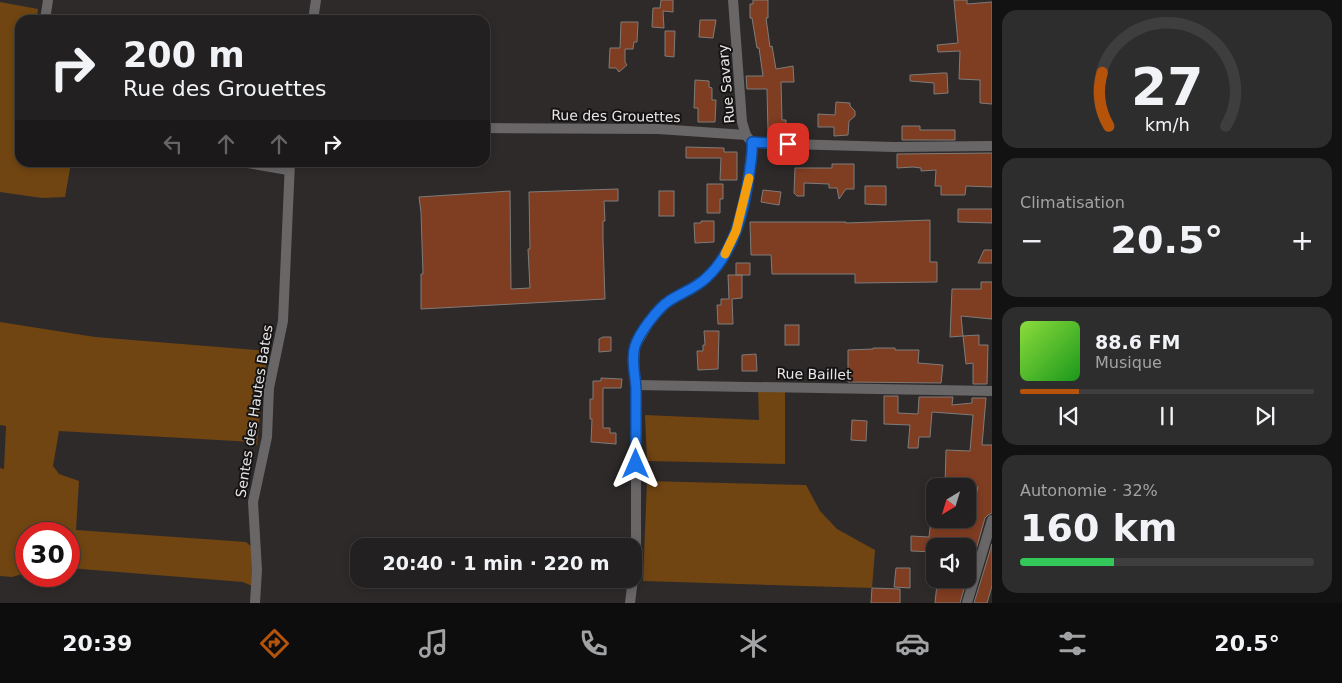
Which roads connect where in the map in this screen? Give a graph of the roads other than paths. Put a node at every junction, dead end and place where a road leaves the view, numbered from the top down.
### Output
1 (48, 0) edge
2 (316, 0) edge
3 (733, 0) edge
4 (46, 15) edge
5 (314, 15) edge
6 (490, 128) edge
7 (749, 139) junction
8 (992, 146) edge
9 (289, 167) edge
10 (636, 385) junction
11 (992, 391) edge
12 (992, 520) edge
13 (636, 538) edge
14 (632, 588) edge
15 (255, 603) edge
16 (630, 603) edge
17 (967, 603) edge

1 - 4 street
2 - 5 street
3 - 7 street, Rue Savary
6 - 7 street, Rue des Grouettes
7 - 8 street, Rue des Grouettes
7 - 10 street, Rue Savary
9 - 15 street, Sentes des Hautes Bates
10 - 11 street, Rue Baillet
10 - 13 street, Rue Savary
12 - 17 street
14 - 16 street

